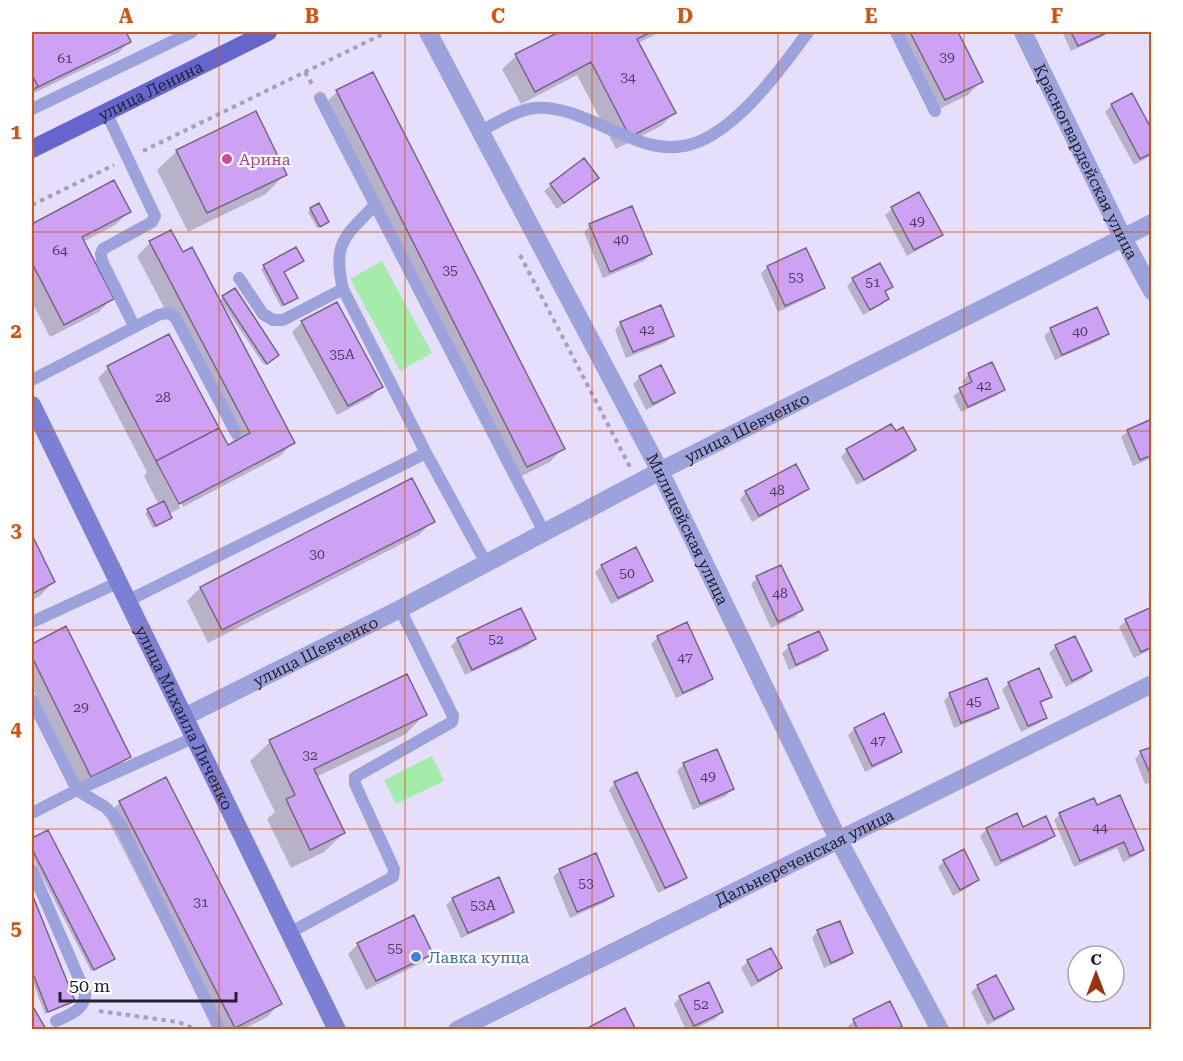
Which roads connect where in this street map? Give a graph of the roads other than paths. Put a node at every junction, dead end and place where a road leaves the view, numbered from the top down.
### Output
1 (192, 32) edge
2 (268, 32) edge
3 (428, 32) edge
4 (808, 32) edge
5 (896, 32) edge
6 (1023, 32) edge
7 (320, 98) dead end
8 (32, 109) edge
9 (935, 111) dead end
10 (106, 112) junction
11 (480, 131) junction
12 (32, 149) edge
13 (375, 205) junction
14 (1152, 223) edge
15 (1123, 238) junction
16 (239, 278) dead end
17 (343, 289) junction
18 (1152, 291) edge
19 (134, 326) junction
20 (32, 380) edge
21 (32, 405) edge
22 (236, 433) dead end
23 (426, 453) junction
24 (660, 471) junction
25 (544, 532) junction
26 (486, 563) junction
27 (117, 583) junction
28 (127, 602) junction
29 (400, 609) junction
30 (32, 622) edge
31 (1152, 684) edge
32 (32, 700) edge
33 (184, 717) junction
34 (194, 738) junction
35 (77, 790) junction
36 (32, 813) edge
37 (838, 839) junction
38 (32, 870) edge
39 (289, 933) junction
40 (56, 1021) dead end
41 (220, 1029) edge
42 (337, 1029) edge
43 (457, 1029) edge
44 (940, 1029) edge

1 - 8 lane
2 - 10 main road, улица Ленина
3 - 11 street, Милицейская улица
4 - 11 lane
5 - 9 lane
6 - 15 street, Красногвардейская улица
7 - 13 lane
10 - 12 main road, улица Ленина
10 - 19 lane
11 - 24 street, Милицейская улица
13 - 17 lane
13 - 25 lane
14 - 15 street, улица Шевченко
15 - 18 street, Красногвардейская улица
15 - 24 street, улица Шевченко
16 - 17 lane
17 - 23 lane
19 - 20 lane
19 - 22 lane
21 - 27 main road, улица Михаила Личенко
23 - 26 lane
23 - 28 lane
24 - 25 street, улица Шевченко
24 - 37 street, Милицейская улица
25 - 26 street, улица Шевченко
26 - 29 street, улица Шевченко
27 - 28 main road, улица Михаила Личенко
27 - 30 lane
28 - 33 main road, улица Михаила Личенко
29 - 33 street, улица Шевченко
29 - 39 lane
31 - 37 street, Дальнереченская улица
32 - 35 lane
33 - 34 main road, улица Михаила Личенко
34 - 35 lane
34 - 39 main road, улица Михаила Личенко
35 - 36 lane
35 - 41 lane
37 - 43 street, Дальнереченская улица
37 - 44 street, Милицейская улица
38 - 40 lane
39 - 42 main road, улица Михаила Личенко

